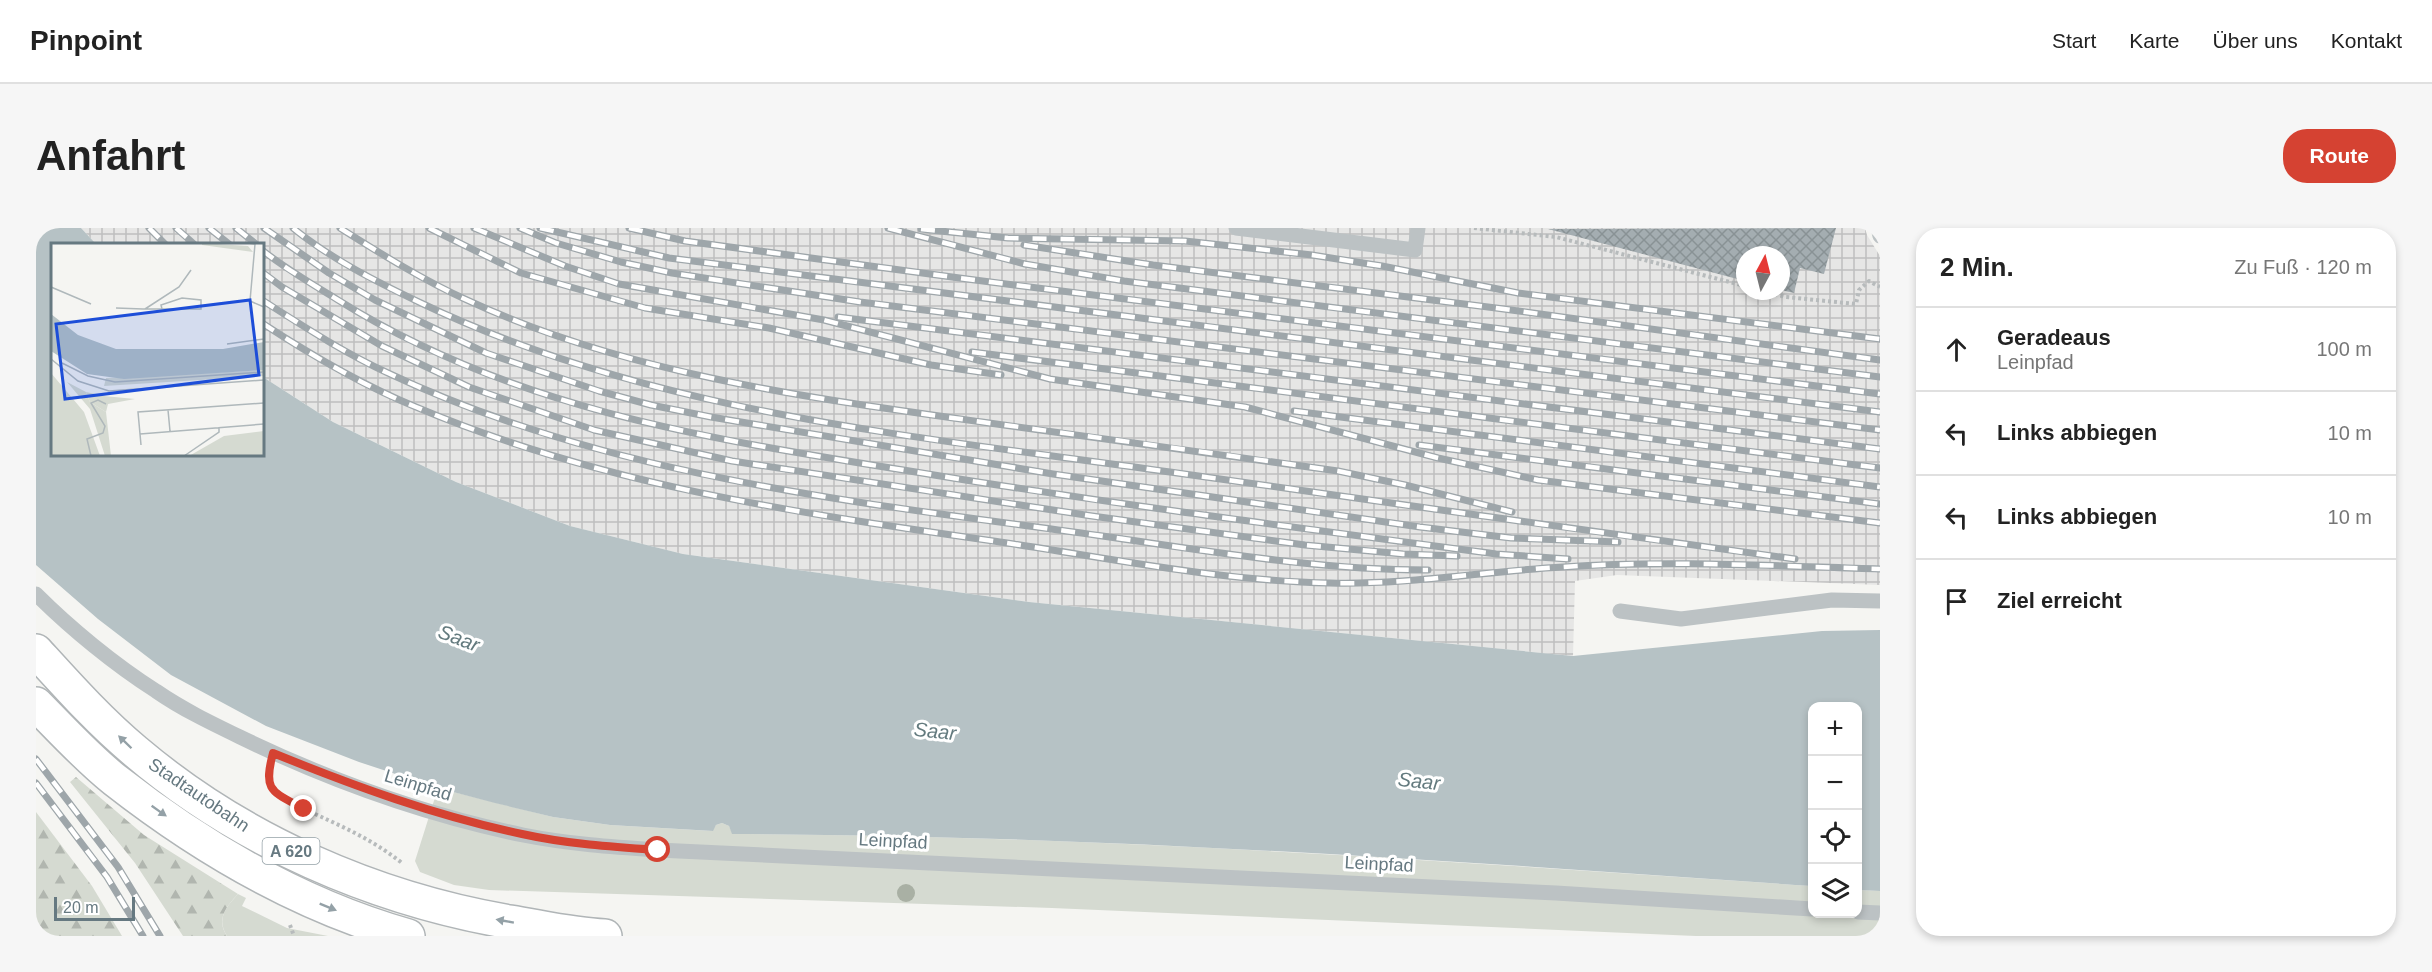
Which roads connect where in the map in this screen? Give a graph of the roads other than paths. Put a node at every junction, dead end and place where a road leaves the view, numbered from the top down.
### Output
1 (1236, 228) edge
2 (1418, 228) edge
3 (1878, 228) edge
4 (1880, 236) edge
5 (36, 594) edge
6 (1880, 601) edge
7 (1620, 611) dead end
8 (36, 651) edge
9 (36, 704) edge
10 (1808, 909) edge
11 (1862, 912) edge
12 (1880, 913) edge
13 (408, 936) edge
14 (604, 936) edge

1 - 2 lane
3 - 4 lane
5 - 10 lane, Leinpfad
6 - 7 lane
14 -> 8 highway, Stadtautobahn / A 620
9 -> 13 highway, Stadtautobahn / A 620
11 - 12 lane

